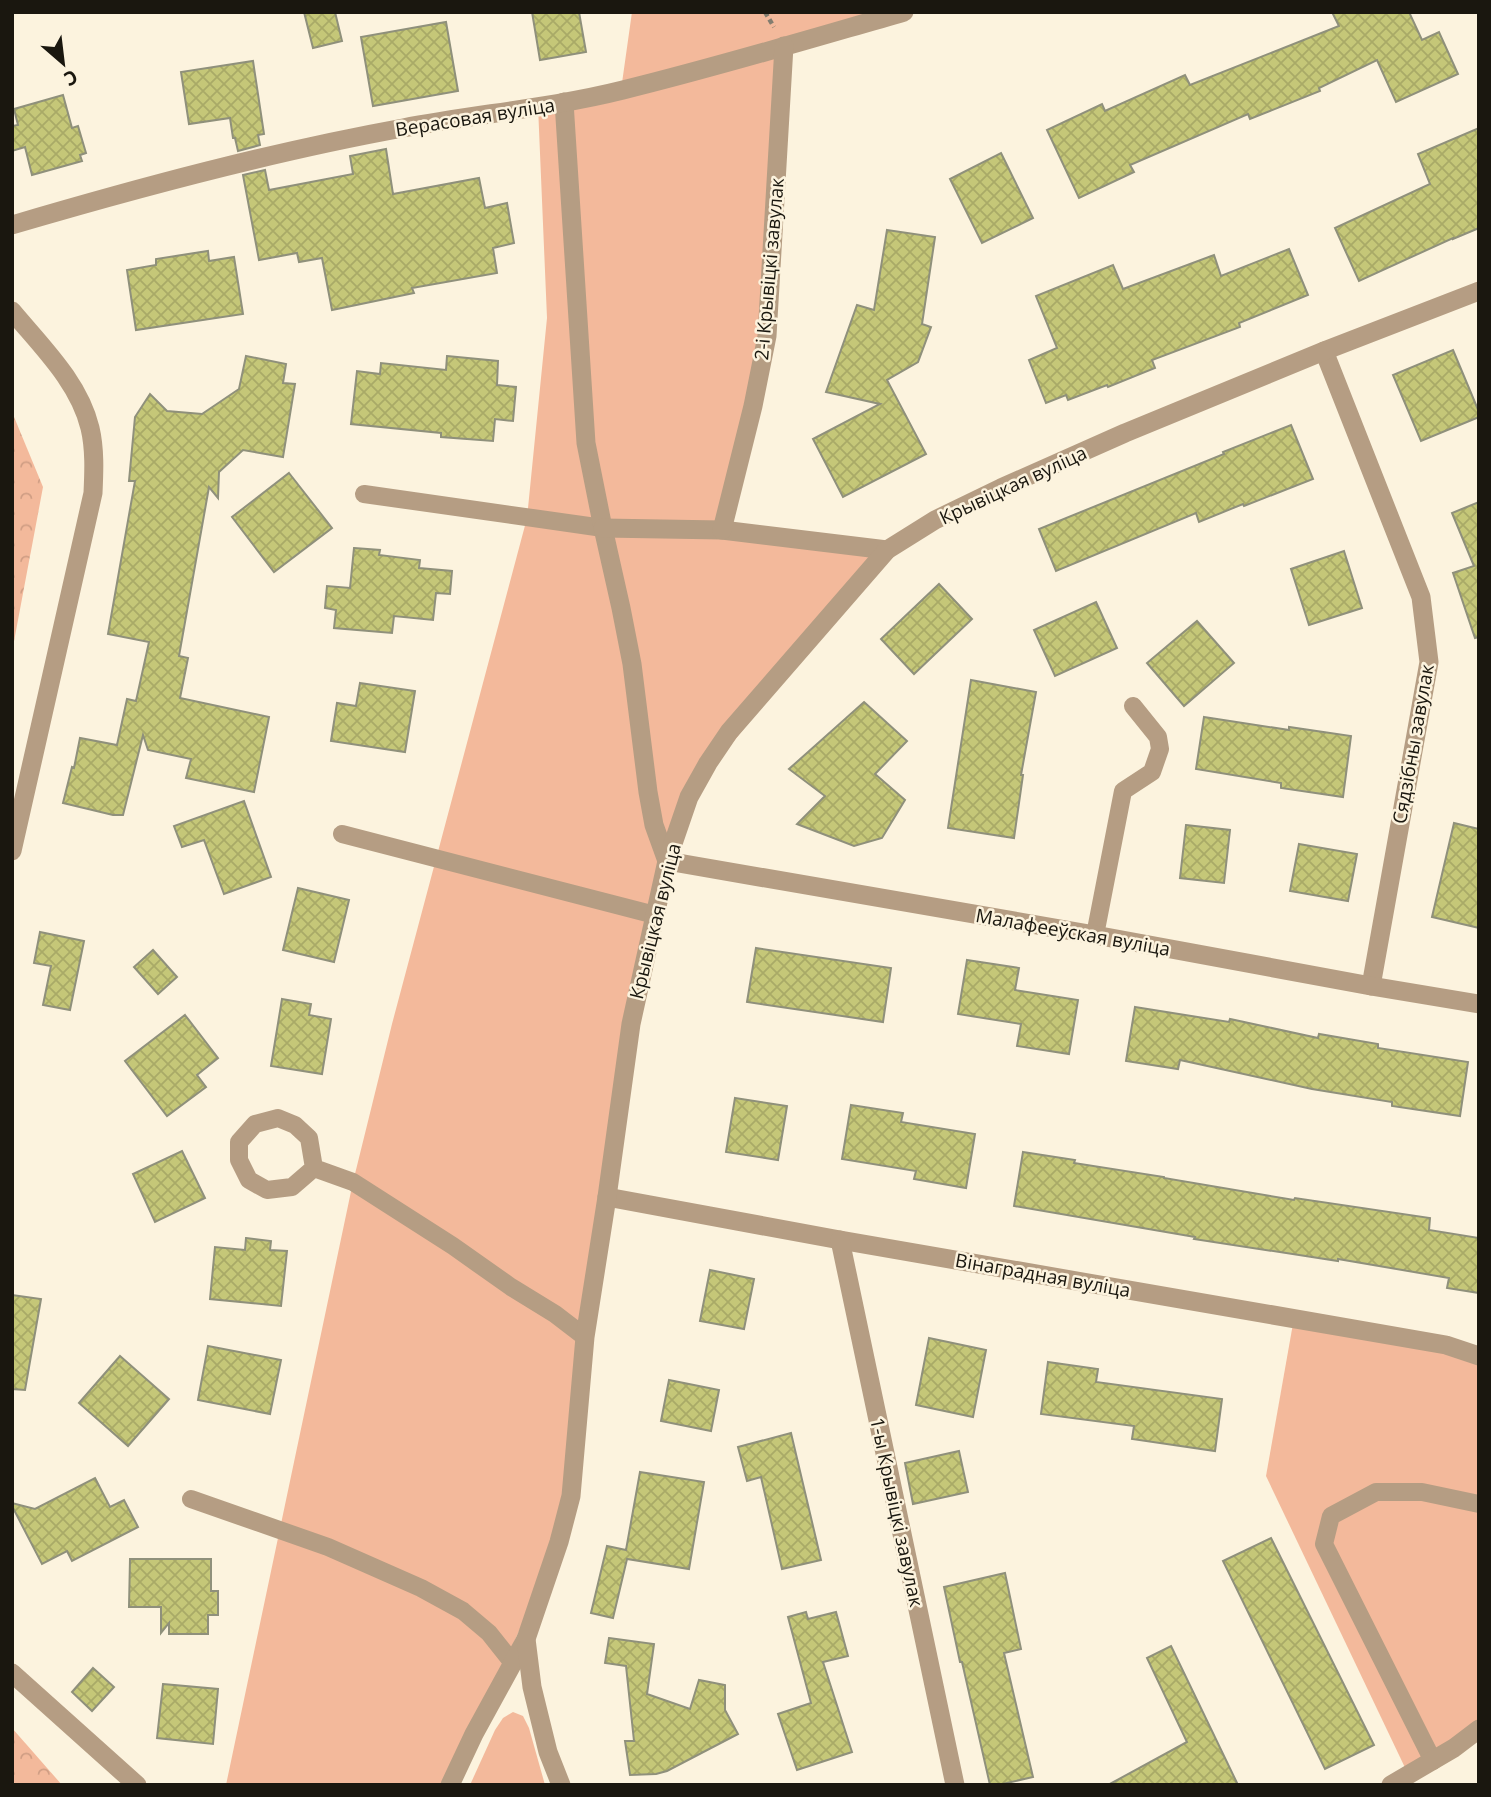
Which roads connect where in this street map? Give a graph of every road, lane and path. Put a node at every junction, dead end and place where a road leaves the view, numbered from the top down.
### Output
1 (904, 12) edge
2 (785, 46) junction
3 (564, 102) junction
4 (12, 225) edge
5 (1479, 291) edge
6 (12, 311) edge
7 (1324, 351) junction
8 (364, 494) dead end
9 (603, 528) junction
10 (722, 530) junction
11 (887, 550) junction
12 (1133, 706) dead end
13 (342, 834) dead end
14 (12, 851) edge
15 (667, 861) junction
16 (655, 915) junction
17 (1096, 935) junction
18 (1371, 986) junction
19 (1479, 1004) edge
20 (314, 1168) junction
21 (607, 1197) junction
22 (840, 1240) junction
23 (585, 1337) junction
24 (1479, 1356) edge
25 (191, 1499) dead end
26 (1479, 1504) edge
27 (526, 1639) junction
28 (512, 1662) junction
29 (12, 1673) edge
30 (1479, 1729) edge
31 (1433, 1761) junction
32 (137, 1785) edge
33 (450, 1785) edge
34 (561, 1785) edge
35 (955, 1785) edge
36 (1391, 1785) edge

1 - 2 street
2 - 3 street
2 - 10 street, 2-і Крывіцкі завулак
3 - 4 street, Верасовая вуліца
3 - 9 street, Верасовая вуліца
5 - 7 street, Крывіцкая вуліца
6 - 14 street
7 - 11 street, Крывіцкая вуліца
7 - 18 street, Сядзібны завулак
8 - 9 lane
9 - 10 street
9 - 15 street, Верасовая вуліца
10 - 11 street
11 - 15 street, Крывіцкая вуліца
12 - 17 lane
13 - 16 lane
15 - 16 street, Крывіцкая вуліца
15 - 17 street, Малафееўская вуліца
16 - 21 street, Крывіцкая вуліца
17 - 18 street, Малафееўская вуліца
18 - 19 street, Малафееўская вуліца
20 - 20 lane
20 - 23 lane
21 - 22 street, Вінаградная вуліца
21 - 23 street, Крывіцкая вуліца
22 - 24 street, Вінаградная вуліца
22 - 35 street, 1-ы Крывіцкі завулак
23 - 27 street, Крывіцкая вуліца
25 - 28 lane
26 - 31 lane
27 - 28 street
27 - 34 street, Крывіцкая вуліца
28 - 33 street
29 - 32 street
30 - 31 street
31 - 36 street

